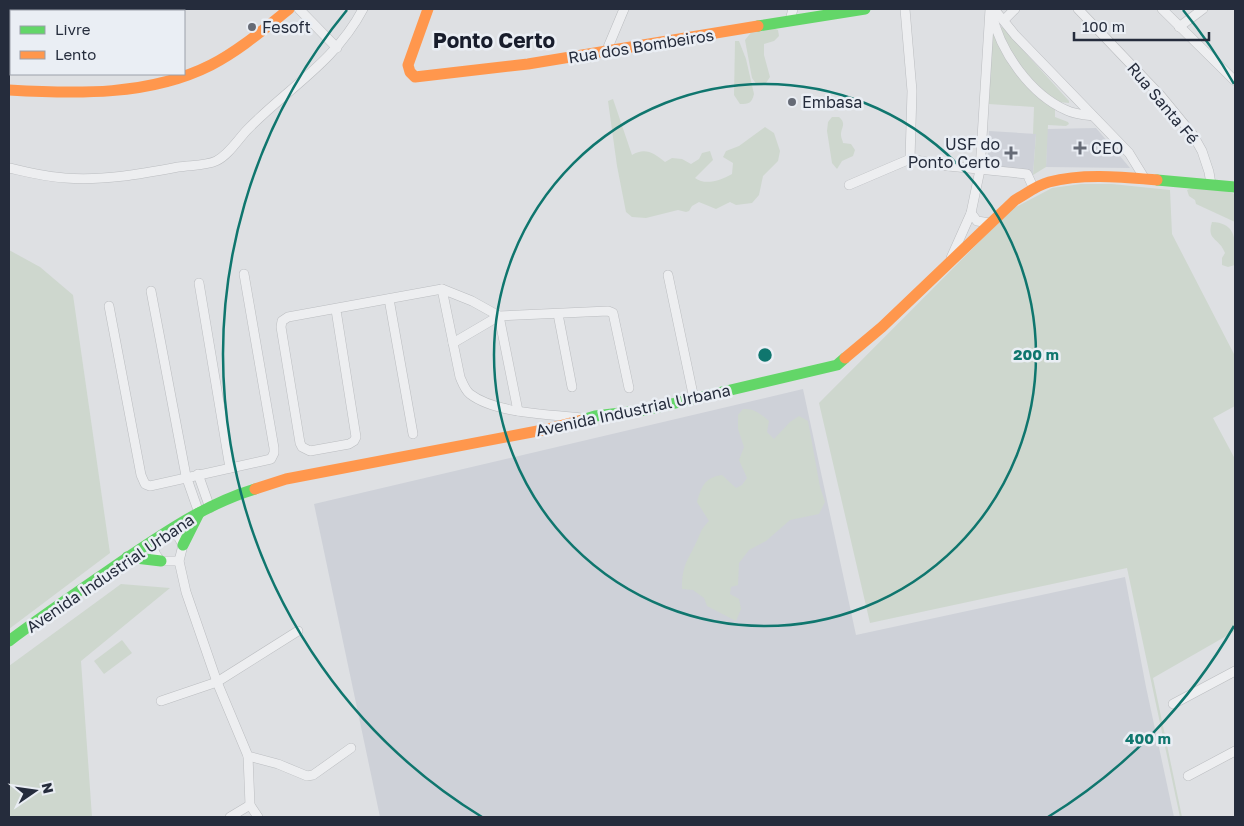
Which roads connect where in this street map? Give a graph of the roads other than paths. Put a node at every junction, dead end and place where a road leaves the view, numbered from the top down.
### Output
1 (288, 9) edge
2 (299, 9) edge
3 (363, 9) edge
4 (428, 9) edge
5 (624, 9) edge
6 (866, 9) edge
7 (905, 9) edge
8 (992, 9) edge
9 (1015, 9) edge
10 (1078, 9) edge
11 (1162, 9) edge
12 (1203, 9) edge
13 (791, 14) edge
14 (1004, 20) junction
15 (1179, 27) junction
16 (337, 48) junction
17 (606, 52) junction
18 (1235, 81) edge
19 (9, 90) edge
20 (1093, 116) junction
21 (910, 159) junction
22 (9, 168) edge
23 (980, 170) junction
24 (1145, 178) junction
25 (1211, 184) junction
26 (849, 185) dead end
27 (1235, 187) edge
28 (1034, 188) junction
29 (971, 213) junction
30 (990, 223) junction
31 (949, 264) junction
32 (244, 274) dead end
33 (668, 274) dead end
34 (199, 284) dead end
35 (442, 289) junction
36 (151, 291) dead end
37 (389, 299) junction
38 (109, 306) dead end
39 (336, 310) junction
40 (558, 314) junction
41 (499, 316) junction
42 (453, 343) junction
43 (572, 387) dead end
44 (629, 388) dead end
45 (694, 399) junction
46 (518, 411) junction
47 (549, 414) junction
48 (586, 419) junction
49 (555, 427) junction
50 (413, 434) dead end
51 (230, 468) junction
52 (198, 474) junction
53 (186, 476) junction
54 (204, 510) junction
55 (168, 532) junction
56 (155, 539) junction
57 (183, 545) junction
58 (127, 557) junction
59 (161, 561) junction
60 (179, 561) junction
61 (298, 631) dead end
62 (9, 641) edge
63 (1235, 671) edge
64 (217, 682) junction
65 (161, 700) dead end
66 (1173, 704) dead end
67 (352, 748) dead end
68 (1235, 751) edge
69 (248, 756) junction
70 (1188, 776) dead end
71 (250, 805) junction
72 (230, 817) edge
73 (258, 817) edge

1 - 19 street
2 - 16 street
3 - 16 street
4 - 17 street, Rua dos Bombeiros
5 - 17 street
6 - 13 street, Rua dos Bombeiros
7 - 21 street
8 - 14 street
8 - 20 street
8 - 23 street
9 - 14 street
10 - 25 street, Rua Santa Fé
11 - 15 street
12 - 15 street
13 - 17 street, Rua dos Bombeiros
14 - 20 street
15 - 18 street
16 - 22 street
20 - 24 street
21 - 23 street
21 - 26 street
23 - 28 street
23 - 29 street
24 - 25 street, Avenida Industrial Urbana
24 - 28 street, Avenida Industrial Urbana
25 - 27 street, Avenida Industrial Urbana
28 - 30 street, Avenida Industrial Urbana
29 - 30 street
29 - 31 street
30 - 31 street, Avenida Industrial Urbana
31 - 45 street, Avenida Industrial Urbana
32 - 51 street
33 - 45 street
34 - 51 street
35 - 37 street
35 - 41 street
35 - 42 street
36 - 53 street
37 - 39 street
37 - 50 street
38 - 53 street
39 - 39 street
40 - 41 street
40 - 43 street
40 - 44 street
41 - 42 street
41 - 46 street
42 - 46 street
45 - 48 street, Avenida Industrial Urbana
46 - 47 street
47 - 48 street
47 - 49 street
48 - 49 street, Avenida Industrial Urbana
49 - 54 street, Avenida Industrial Urbana
51 - 52 street
52 - 53 street
52 - 54 street
53 - 54 street
54 - 55 street, Avenida Industrial Urbana
54 - 57 street
55 - 56 street, Avenida Industrial Urbana
55 - 57 street
56 - 58 street, Avenida Industrial Urbana
56 - 59 street
57 - 60 street
58 - 59 street
58 - 62 street, Avenida Industrial Urbana
59 - 60 street
60 - 64 street
61 - 64 street
63 - 66 street
64 - 65 street
64 - 69 street
67 - 69 street
68 - 70 street
69 - 71 street
71 - 72 street
71 - 73 street

